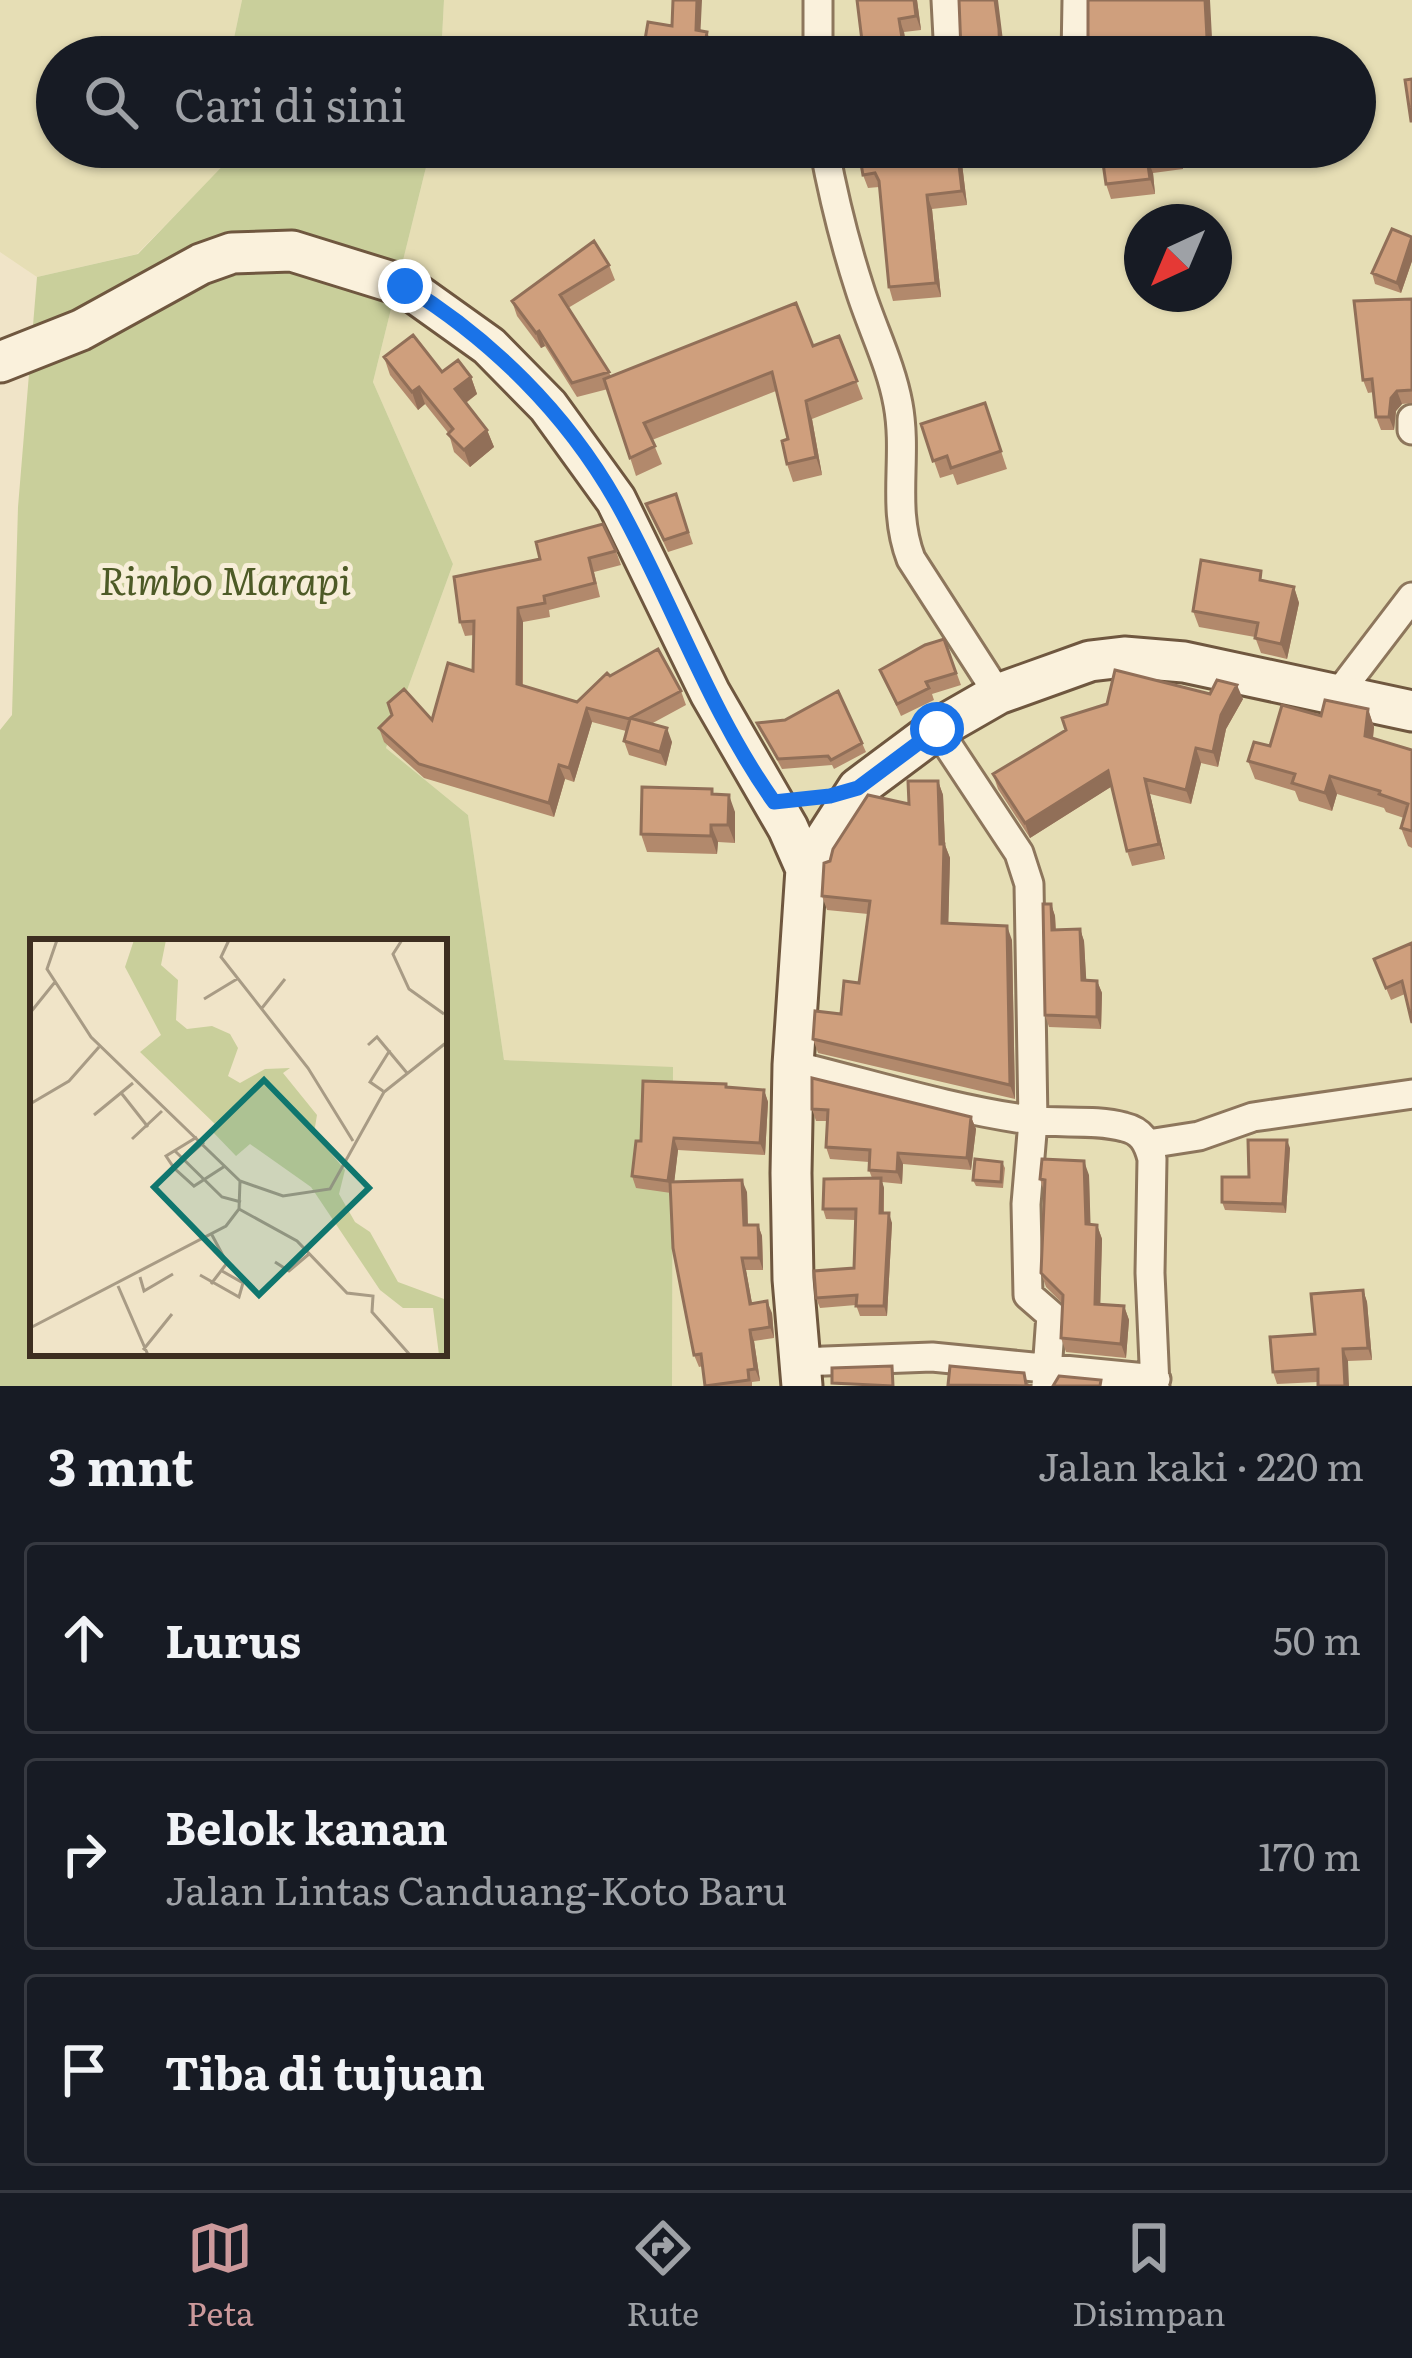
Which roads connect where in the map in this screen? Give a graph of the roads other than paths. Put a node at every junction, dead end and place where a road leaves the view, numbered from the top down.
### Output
1 (818, 0) edge
2 (946, 0) edge
3 (1077, 0) edge
4 (818, 36) edge
5 (948, 36) edge
6 (1076, 36) edge
7 (836, 168) edge
8 (0, 362) edge
9 (1412, 419) edge
10 (1412, 430) edge
11 (1412, 597) edge
12 (998, 694) junction
13 (1339, 694) junction
14 (1412, 711) edge
15 (937, 729) junction
16 (858, 788) junction
17 (774, 802) junction
18 (806, 869) junction
19 (793, 1065) junction
20 (1412, 1094) edge
21 (1033, 1120) junction
22 (1148, 1144) junction
23 (932, 1357) junction
24 (801, 1374) edge
25 (1046, 1378) edge
26 (1156, 1383) edge
27 (931, 1386) edge

1 - 4 street
2 - 5 street
3 - 6 street
7 - 12 street
8 - 17 main road
9 - 10 street
11 - 13 street
12 - 13 main road
12 - 15 main road
13 - 14 main road
15 - 16 main road
15 - 21 street
16 - 17 main road
16 - 18 main road
17 - 18 main road
18 - 19 main road
19 - 21 street
19 - 24 main road
20 - 22 street
21 - 22 street
21 - 25 street
22 - 26 street
23 - 24 street
23 - 25 street
23 - 27 street
25 - 26 street

